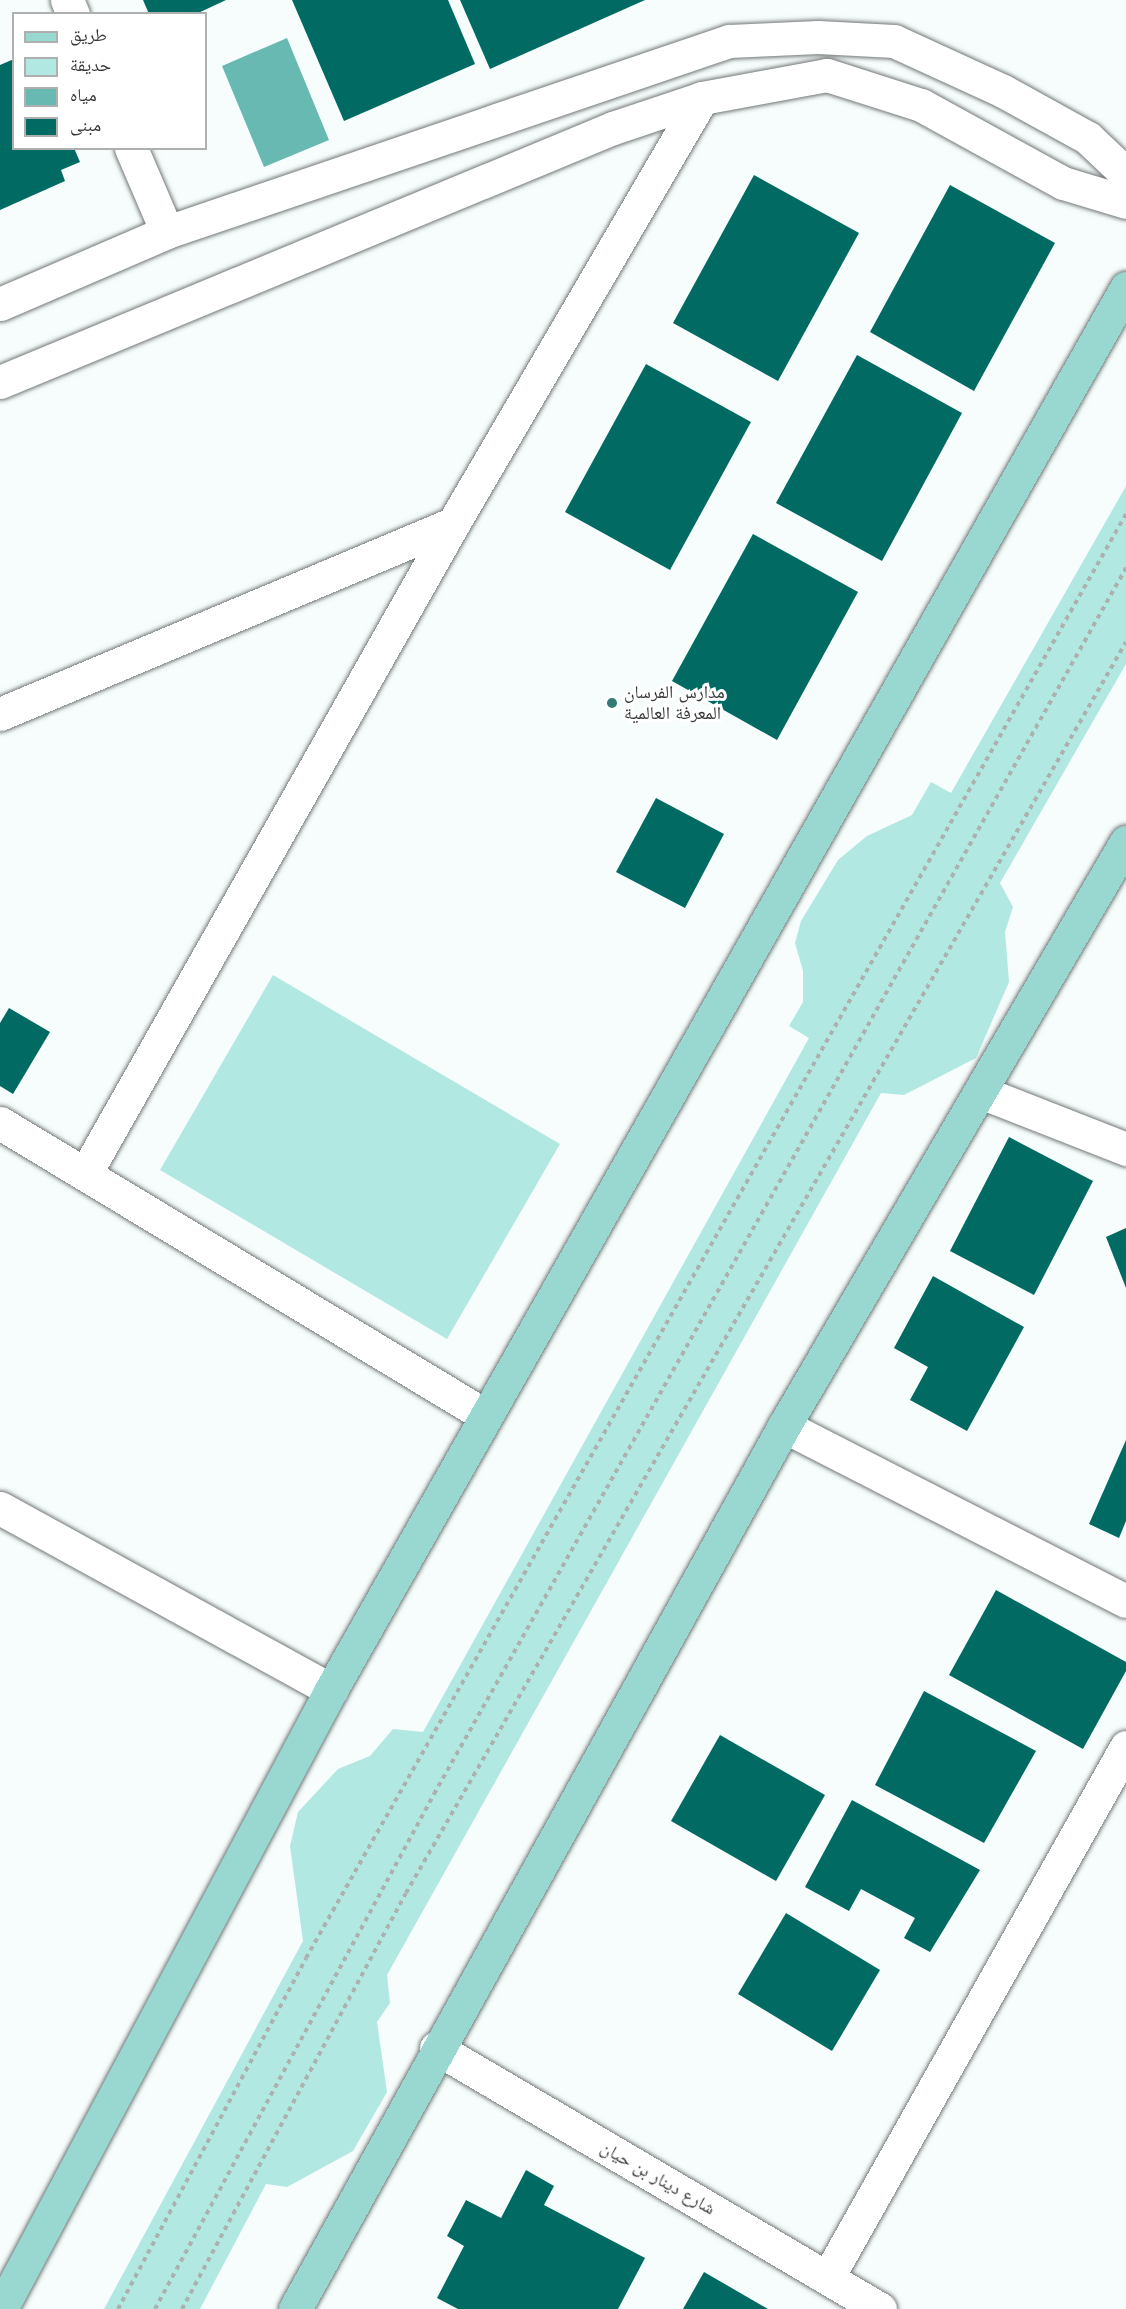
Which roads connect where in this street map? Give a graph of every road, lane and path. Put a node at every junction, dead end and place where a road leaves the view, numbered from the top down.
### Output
1 (702, 98) junction
2 (132, 150) edge
3 (1126, 174) edge
4 (1126, 202) edge
5 (167, 232) junction
6 (1126, 288) edge
7 (0, 304) edge
8 (0, 381) edge
9 (1126, 513) edge
10 (453, 524) junction
11 (1126, 568) edge
12 (1126, 642) edge
13 (0, 714) edge
14 (1126, 842) edge
15 (983, 1094) junction
16 (0, 1124) edge
17 (1126, 1149) edge
18 (85, 1174) junction
19 (486, 1416) junction
20 (784, 1426) junction
21 (0, 1508) edge
22 (1126, 1601) edge
23 (331, 1690) junction
24 (1126, 1747) edge
25 (436, 2048) junction
26 (828, 2277) junction
27 (1, 2309) edge
28 (118, 2309) edge
29 (155, 2309) edge
30 (182, 2309) edge
31 (295, 2309) edge
32 (880, 2309) edge

1 - 4 street
1 - 8 street
1 - 10 street
2 - 5 street
3 - 5 street
5 - 7 street
6 - 19 main road
9 - 28 path
10 - 13 street
10 - 18 street
11 - 29 path
12 - 30 path
14 - 15 main road
15 - 17 street
15 - 20 main road
16 - 18 street
18 - 19 street
19 - 23 main road
20 - 22 street
20 - 25 main road
21 - 23 street
23 - 27 main road
24 - 26 street
25 - 26 street, شارع دينار بن حيان
25 - 31 main road
26 - 32 street, شارع دينار بن حيان

